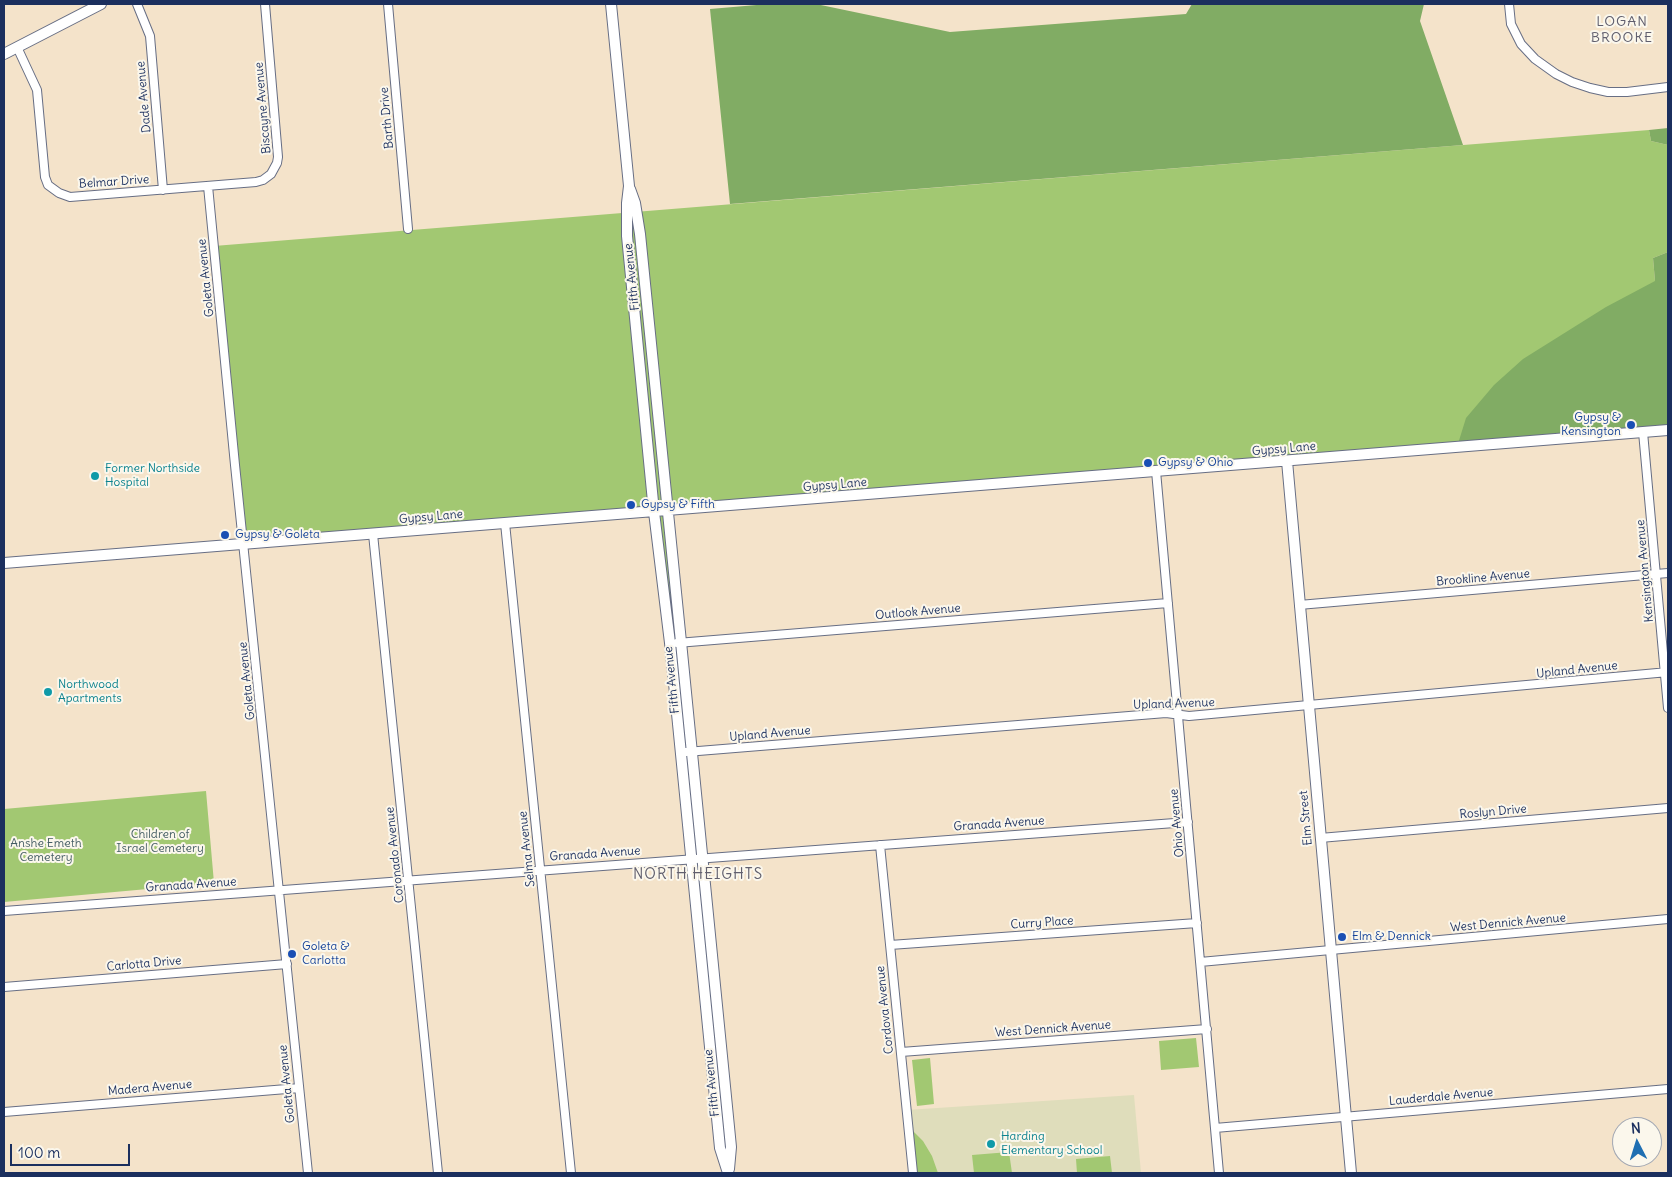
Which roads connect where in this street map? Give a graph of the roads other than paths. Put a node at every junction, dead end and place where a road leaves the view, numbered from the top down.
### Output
1 (101, 4) edge
2 (137, 4) edge
3 (265, 4) edge
4 (388, 4) edge
5 (611, 4) edge
6 (1509, 4) edge
7 (17, 47) junction
8 (4, 54) edge
9 (1668, 87) edge
10 (208, 186) junction
11 (629, 186) junction
12 (163, 190) junction
13 (408, 230) dead end
14 (1668, 430) edge
15 (1643, 432) junction
16 (1287, 461) junction
17 (1156, 471) junction
18 (667, 510) junction
19 (654, 512) junction
20 (505, 523) junction
21 (373, 534) junction
22 (244, 544) junction
23 (4, 563) edge
24 (1668, 573) edge
25 (1656, 574) junction
26 (1168, 603) junction
27 (1300, 605) junction
28 (681, 642) junction
29 (670, 643) junction
30 (1667, 672) edge
31 (1308, 706) junction
32 (1668, 708) edge
33 (1178, 715) junction
34 (692, 751) junction
35 (680, 752) junction
36 (1668, 808) edge
37 (1188, 822) junction
38 (1320, 838) junction
39 (880, 845) junction
40 (691, 858) junction
41 (702, 858) junction
42 (540, 870) junction
43 (408, 880) junction
44 (279, 889) junction
45 (4, 911) edge
46 (1668, 919) edge
47 (1197, 923) junction
48 (890, 945) junction
49 (1331, 950) junction
50 (1200, 962) junction
51 (287, 964) junction
52 (4, 987) edge
53 (1207, 1029) junction
54 (901, 1052) junction
55 (299, 1088) junction
56 (1668, 1089) edge
57 (4, 1112) edge
58 (1346, 1116) junction
59 (1215, 1128) junction
60 (308, 1173) edge
61 (438, 1173) edge
62 (571, 1173) edge
63 (728, 1173) edge
64 (913, 1173) edge
65 (1220, 1173) edge
66 (1350, 1173) edge

1 - 7 street
2 - 12 street, Dade Avenue
3 - 10 street, Biscayne Avenue
4 - 13 street, Barth Drive
5 - 11 street, Fifth Avenue
6 - 9 street
7 - 8 street
7 - 12 street, Belmar Drive
10 - 12 street, Belmar Drive
10 - 22 street, Goleta Avenue
11 - 18 street, Fifth Avenue
11 - 19 street, Fifth Avenue
14 - 15 street, Gypsy Lane
15 - 16 street, Gypsy Lane
15 - 25 street, Kensington Avenue
16 - 17 street, Gypsy Lane
16 - 27 street, Elm Street
17 - 18 street, Gypsy Lane
17 - 26 street, Ohio Avenue
18 - 19 street, Gypsy Lane
18 - 28 street, Fifth Avenue
19 - 20 street, Gypsy Lane
19 - 29 street, Fifth Avenue
20 - 21 street, Gypsy Lane
20 - 42 street, Selma Avenue
21 - 22 street, Gypsy Lane
21 - 43 street, Coronado Avenue
22 - 23 street, Gypsy Lane
22 - 44 street, Goleta Avenue
24 - 25 street, Brookline Avenue
25 - 27 street, Brookline Avenue
25 - 30 street, Kensington Avenue
26 - 28 street, Outlook Avenue
26 - 33 street, Ohio Avenue
27 - 31 street, Elm Street
28 - 29 street, Outlook Avenue
28 - 34 street, Fifth Avenue
29 - 35 street, Fifth Avenue
30 - 31 street, Upland Avenue
30 - 32 street, Kensington Avenue
31 - 33 street, Upland Avenue
31 - 38 street, Elm Street
33 - 34 street, Upland Avenue
33 - 37 street, Ohio Avenue
34 - 35 street, Upland Avenue
34 - 41 street, Fifth Avenue
35 - 40 street, Fifth Avenue
36 - 38 street, Roslyn Drive
37 - 39 street, Granada Avenue
37 - 47 street, Ohio Avenue
38 - 49 street, Elm Street
39 - 41 street, Granada Avenue
39 - 48 street, Cordova Avenue
40 - 41 street, Granada Avenue
40 - 42 street, Granada Avenue
40 - 63 street, Fifth Avenue
41 - 63 street, Fifth Avenue
42 - 43 street, Granada Avenue
42 - 62 street, Selma Avenue
43 - 44 street, Granada Avenue
43 - 61 street, Coronado Avenue
44 - 45 street, Granada Avenue
44 - 51 street, Goleta Avenue
46 - 49 street, West Dennick Avenue
47 - 48 street, Curry Place
47 - 50 street, Ohio Avenue
48 - 54 street, Cordova Avenue
49 - 50 street, West Dennick Avenue
49 - 58 street, Elm Street
50 - 53 street, Ohio Avenue
51 - 52 street, Carlotta Drive
51 - 55 street, Goleta Avenue
53 - 54 street, West Dennick Avenue
53 - 59 street, Ohio Avenue
54 - 64 street, Cordova Avenue
55 - 57 street, Madera Avenue
55 - 60 street, Goleta Avenue
56 - 58 street, Lauderdale Avenue
58 - 59 street, Lauderdale Avenue
58 - 66 street, Elm Street
59 - 65 street, Ohio Avenue

